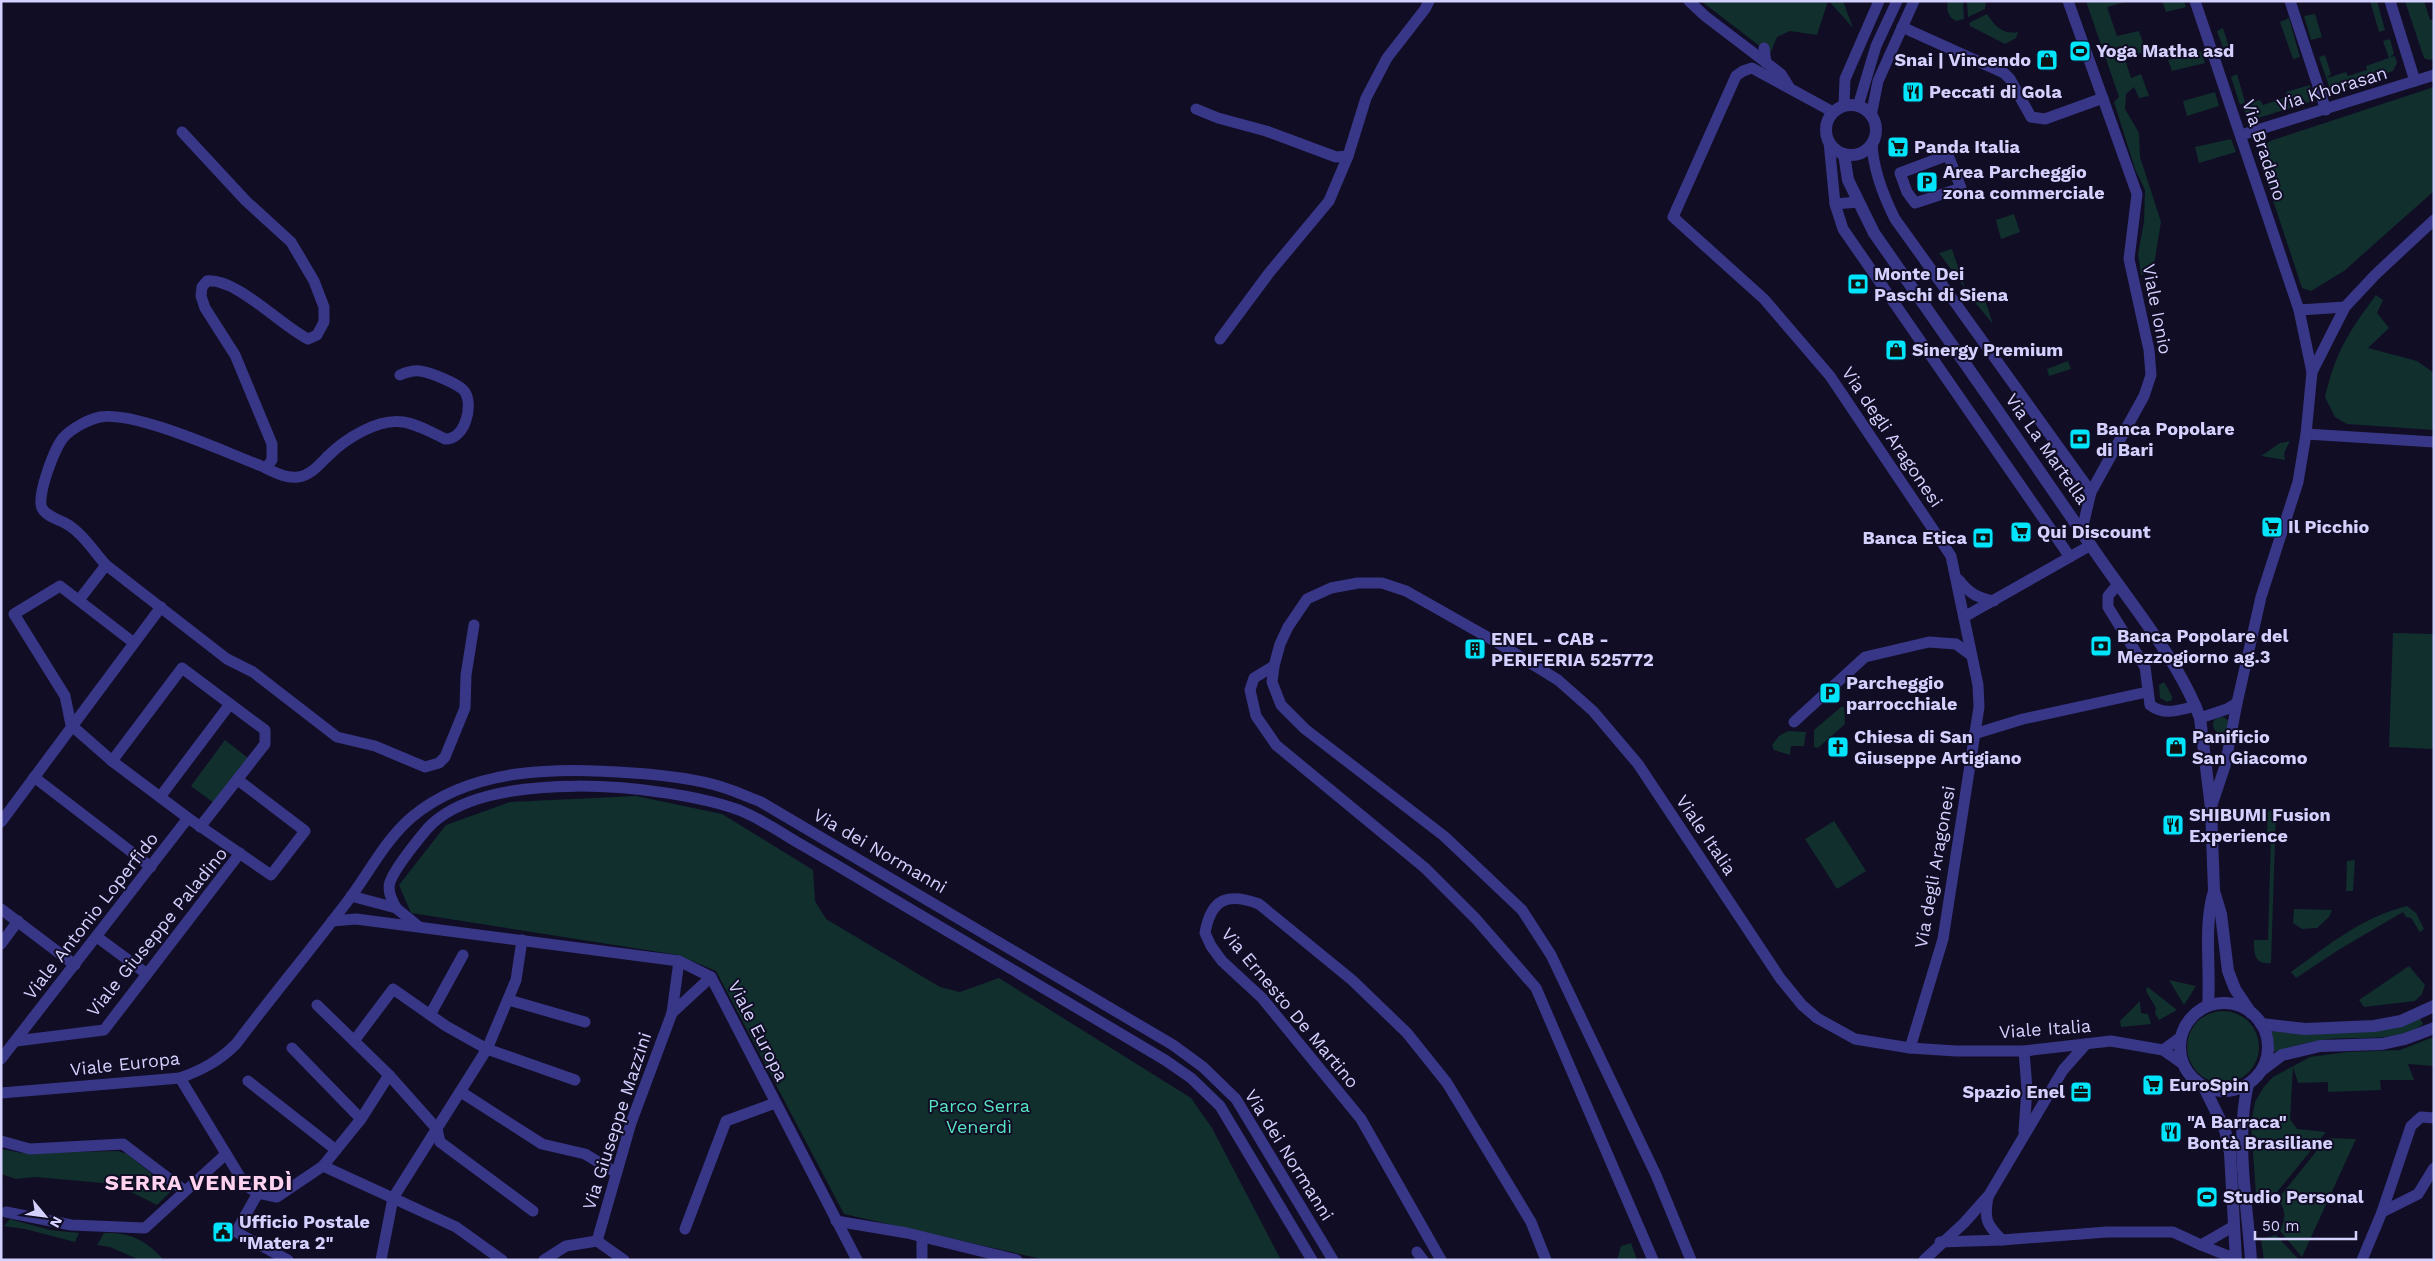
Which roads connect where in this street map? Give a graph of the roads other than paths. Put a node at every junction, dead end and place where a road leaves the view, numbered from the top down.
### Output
1 (1429, 1) edge
2 (1689, 1) edge
3 (1879, 1) edge
4 (1897, 1) edge
5 (1914, 1) edge
6 (2068, 1) edge
7 (2195, 1) edge
8 (2290, 1) edge
9 (2390, 1) edge
10 (1902, 27) junction
11 (1764, 48) dead end
12 (1766, 63) junction
13 (2434, 75) edge
14 (2415, 81) junction
15 (1790, 89) junction
16 (2103, 98) junction
17 (1858, 106) junction
18 (1196, 109) dead end
19 (1839, 109) junction
20 (2326, 110) junction
21 (1871, 116) junction
22 (182, 132) dead end
23 (2241, 135) junction
24 (1829, 142) junction
25 (1872, 143) junction
26 (1348, 156) junction
27 (1844, 157) junction
28 (1831, 162) junction
29 (1907, 192) joint
30 (1858, 202) junction
31 (1835, 204) junction
32 (2434, 220) edge
33 (2345, 307) junction
34 (2299, 310) junction
35 (1220, 340) dead end
36 (2312, 372) junction
37 (400, 375) dead end
38 (2306, 434) junction
39 (2434, 442) edge
40 (266, 468) junction
41 (2091, 492) junction
42 (2082, 530) junction
43 (2090, 545) junction
44 (2070, 557) junction
45 (106, 565) junction
46 (1957, 576) junction
47 (2118, 584) junction
48 (79, 600) junction
49 (1994, 601) junction
50 (161, 607) junction
51 (1964, 617) junction
52 (474, 625) dead end
53 (134, 642) junction
54 (1971, 655) junction
55 (1274, 666) junction
56 (2147, 692) junction
57 (2237, 703) junction
58 (230, 704) junction
59 (2196, 706) junction
60 (2200, 718) junction
61 (1794, 722) dead end
62 (71, 725) junction
63 (1974, 734) junction
64 (112, 761) junction
65 (34, 777) junction
66 (238, 780) junction
67 (160, 797) junction
68 (2211, 808) junction
69 (188, 818) junction
70 (1, 822) edge
71 (200, 827) junction
72 (240, 854) junction
73 (151, 867) junction
74 (2214, 891) junction
75 (351, 896) junction
76 (396, 908) junction
77 (1, 909) edge
78 (18, 921) junction
79 (332, 921) junction
80 (418, 926) junction
81 (98, 937) junction
82 (522, 940) junction
83 (1, 944) edge
84 (463, 956) dead end
85 (679, 961) junction
86 (76, 966) junction
87 (147, 974) junction
88 (711, 977) junction
89 (509, 1000) junction
90 (318, 1005) dead end
91 (2208, 1006) junction
92 (2434, 1006) edge
93 (672, 1013) junction
94 (2251, 1013) junction
95 (430, 1015) junction
96 (585, 1022) dead end
97 (2261, 1024) junction
98 (2434, 1028) edge
99 (2181, 1037) junction
100 (16, 1041) junction
101 (354, 1041) junction
102 (2086, 1044) junction
103 (292, 1048) dead end
104 (487, 1048) junction
105 (1910, 1048) junction
106 (2163, 1050) junction
107 (2024, 1051) junction
108 (1, 1059) edge
109 (2183, 1064) junction
110 (2260, 1072) junction
111 (389, 1075) junction
112 (180, 1078) junction
113 (575, 1080) dead end
114 (248, 1081) dead end
115 (2248, 1084) junction
116 (2204, 1087) junction
117 (461, 1092) junction
118 (1, 1093) edge
119 (776, 1103) junction
120 (2434, 1118) edge
121 (361, 1119) junction
122 (438, 1129) junction
123 (2024, 1135) junction
124 (1, 1141) edge
125 (336, 1150) junction
126 (226, 1154) junction
127 (323, 1166) junction
128 (2434, 1168) edge
129 (615, 1172) junction
130 (185, 1191) junction
131 (258, 1193) junction
132 (1989, 1195) junction
133 (393, 1198) junction
134 (6, 1212) dead end
135 (533, 1212) dead end
136 (2382, 1212) junction
137 (836, 1221) junction
138 (2234, 1226) junction
139 (685, 1228) dead end
140 (922, 1237) junction
141 (2002, 1240) junction
142 (597, 1241) junction
143 (1940, 1242) junction
144 (2201, 1245) junction
145 (2236, 1259) edge
146 (288, 1260) edge
147 (381, 1260) edge
148 (502, 1260) edge
149 (544, 1260) edge
150 (624, 1260) edge
151 (857, 1260) edge
152 (922, 1260) edge
153 (1017, 1260) edge
154 (1312, 1260) edge
155 (1332, 1260) edge
156 (1441, 1260) edge
157 (1546, 1260) edge
158 (1653, 1260) edge
159 (1691, 1260) edge
160 (1924, 1260) edge
161 (1936, 1260) edge
162 (2251, 1260) edge
163 (2362, 1260) edge

1 - 26 street
2 - 12 street
3 - 19 street
4 - 17 street
5 - 10 street
6 - 16 street, Viale Ionio
7 - 23 street, Via Bradano
8 - 20 street
9 - 14 street
10 - 16 street
10 - 21 street
11 - 12 street
12 - 15 street
13 - 14 street, Via Khorasan
14 - 20 street, Via Khorasan
15 - 19 street, Via degli Aragonesi
15 - 46 street, Via degli Aragonesi
16 - 41 street, Viale Ionio
17 - 19 street
17 - 21 street
18 - 26 street
19 - 24 street
20 - 23 street, Via Khorasan
21 - 25 street
22 - 40 street
23 - 34 street, Via Bradano
24 - 27 street
24 - 28 street
25 - 27 street
25 - 41 street
26 - 35 street
27 - 28 street
27 - 30 street, Via La Martella
28 - 31 street
29 - 29 street
30 - 31 street
30 - 42 street, Via La Martella
31 - 44 street
32 - 33 street
33 - 34 street
33 - 36 street
34 - 36 street, Via Bradano
36 - 38 street
37 - 40 street
38 - 39 street
38 - 57 street
40 - 45 street
41 - 42 street, Viale Ionio
42 - 43 street, Via La Martella
43 - 44 street
43 - 47 street, Via La Martella
44 - 49 street
45 - 48 street
45 - 50 street
46 - 49 street
46 - 51 street, Via degli Aragonesi
47 - 56 street
47 - 59 street, Via La Martella
48 - 53 street
48 - 62 street
49 - 51 street
50 - 52 street
50 - 53 street
51 - 54 street, Via degli Aragonesi
53 - 62 street
54 - 61 street
54 - 63 street, Via degli Aragonesi
55 - 105 street, Viale Italia
55 - 158 street
55 - 159 street, Viale Italia
56 - 59 street
56 - 63 street
57 - 60 street
57 - 68 street
58 - 64 street
58 - 66 street
58 - 67 street
59 - 60 street, Via La Martella
60 - 68 street, Via La Martella
62 - 64 street
62 - 65 street
63 - 105 street, Via degli Aragonesi
64 - 67 street
65 - 70 street
65 - 73 street
66 - 71 street
66 - 72 street, Viale Giuseppe Paladino
67 - 69 street
68 - 74 street, Via La Martella
69 - 71 street
69 - 73 street, Viale Antonio Loperfido
71 - 72 street
72 - 87 street, Viale Giuseppe Paladino
73 - 81 street, Viale Antonio Loperfido
74 - 91 street, Via La Martella
74 - 94 street, Via La Martella
75 - 76 street
75 - 79 street, Via dei Normanni
75 - 155 street, Via dei Normanni
76 - 80 street
76 - 154 street, Via dei Normanni
77 - 78 street
78 - 83 street
78 - 86 street
79 - 80 street, Viale Europa
79 - 112 street, Viale Europa
80 - 82 street, Viale Europa
81 - 86 street, Viale Antonio Loperfido
81 - 87 street
82 - 85 street, Viale Europa
82 - 89 street
84 - 95 street
85 - 88 street, Viale Europa
85 - 93 street, Via Giuseppe Mazzini
86 - 100 street, Viale Antonio Loperfido
87 - 100 street, Viale Giuseppe Paladino
88 - 93 street
88 - 119 street, Viale Europa
89 - 96 street
89 - 104 street
90 - 101 street
91 - 94 street
91 - 99 street
92 - 97 street
93 - 129 street, Via Giuseppe Mazzini
94 - 97 street
95 - 101 street
95 - 104 street
97 - 110 street
98 - 110 street
99 - 106 street
99 - 109 street
100 - 108 street, Viale Antonio Loperfido
101 - 111 street
102 - 106 street, Viale Italia
102 - 107 street, Viale Italia
102 - 123 street
103 - 121 street
104 - 113 street
104 - 117 street
105 - 107 street, Viale Italia
106 - 109 street, Viale Italia
107 - 123 street
109 - 116 street
110 - 115 street
111 - 121 street
111 - 122 street
112 - 118 street, Viale Europa
112 - 126 street
114 - 125 street
115 - 116 street
115 - 162 street
116 - 138 street
117 - 122 street
117 - 129 street
119 - 137 street, Viale Europa
119 - 139 street
120 - 136 street
121 - 125 street
122 - 133 street
122 - 135 street
123 - 132 street
124 - 130 street
125 - 127 street
126 - 130 street
126 - 131 street
127 - 131 street
127 - 133 street
128 - 136 street
129 - 142 street, Via Giuseppe Mazzini
130 - 134 street
131 - 146 street
132 - 141 street
132 - 143 street
133 - 147 street
133 - 148 street
136 - 163 street
137 - 140 street
137 - 151 street, Viale Europa
138 - 144 street
138 - 145 street
140 - 152 street
140 - 153 street
141 - 143 street
141 - 144 street
142 - 149 street
142 - 150 street
143 - 160 street
143 - 161 street
144 - 145 street
156 - 157 street, Via Ernesto De Martino

